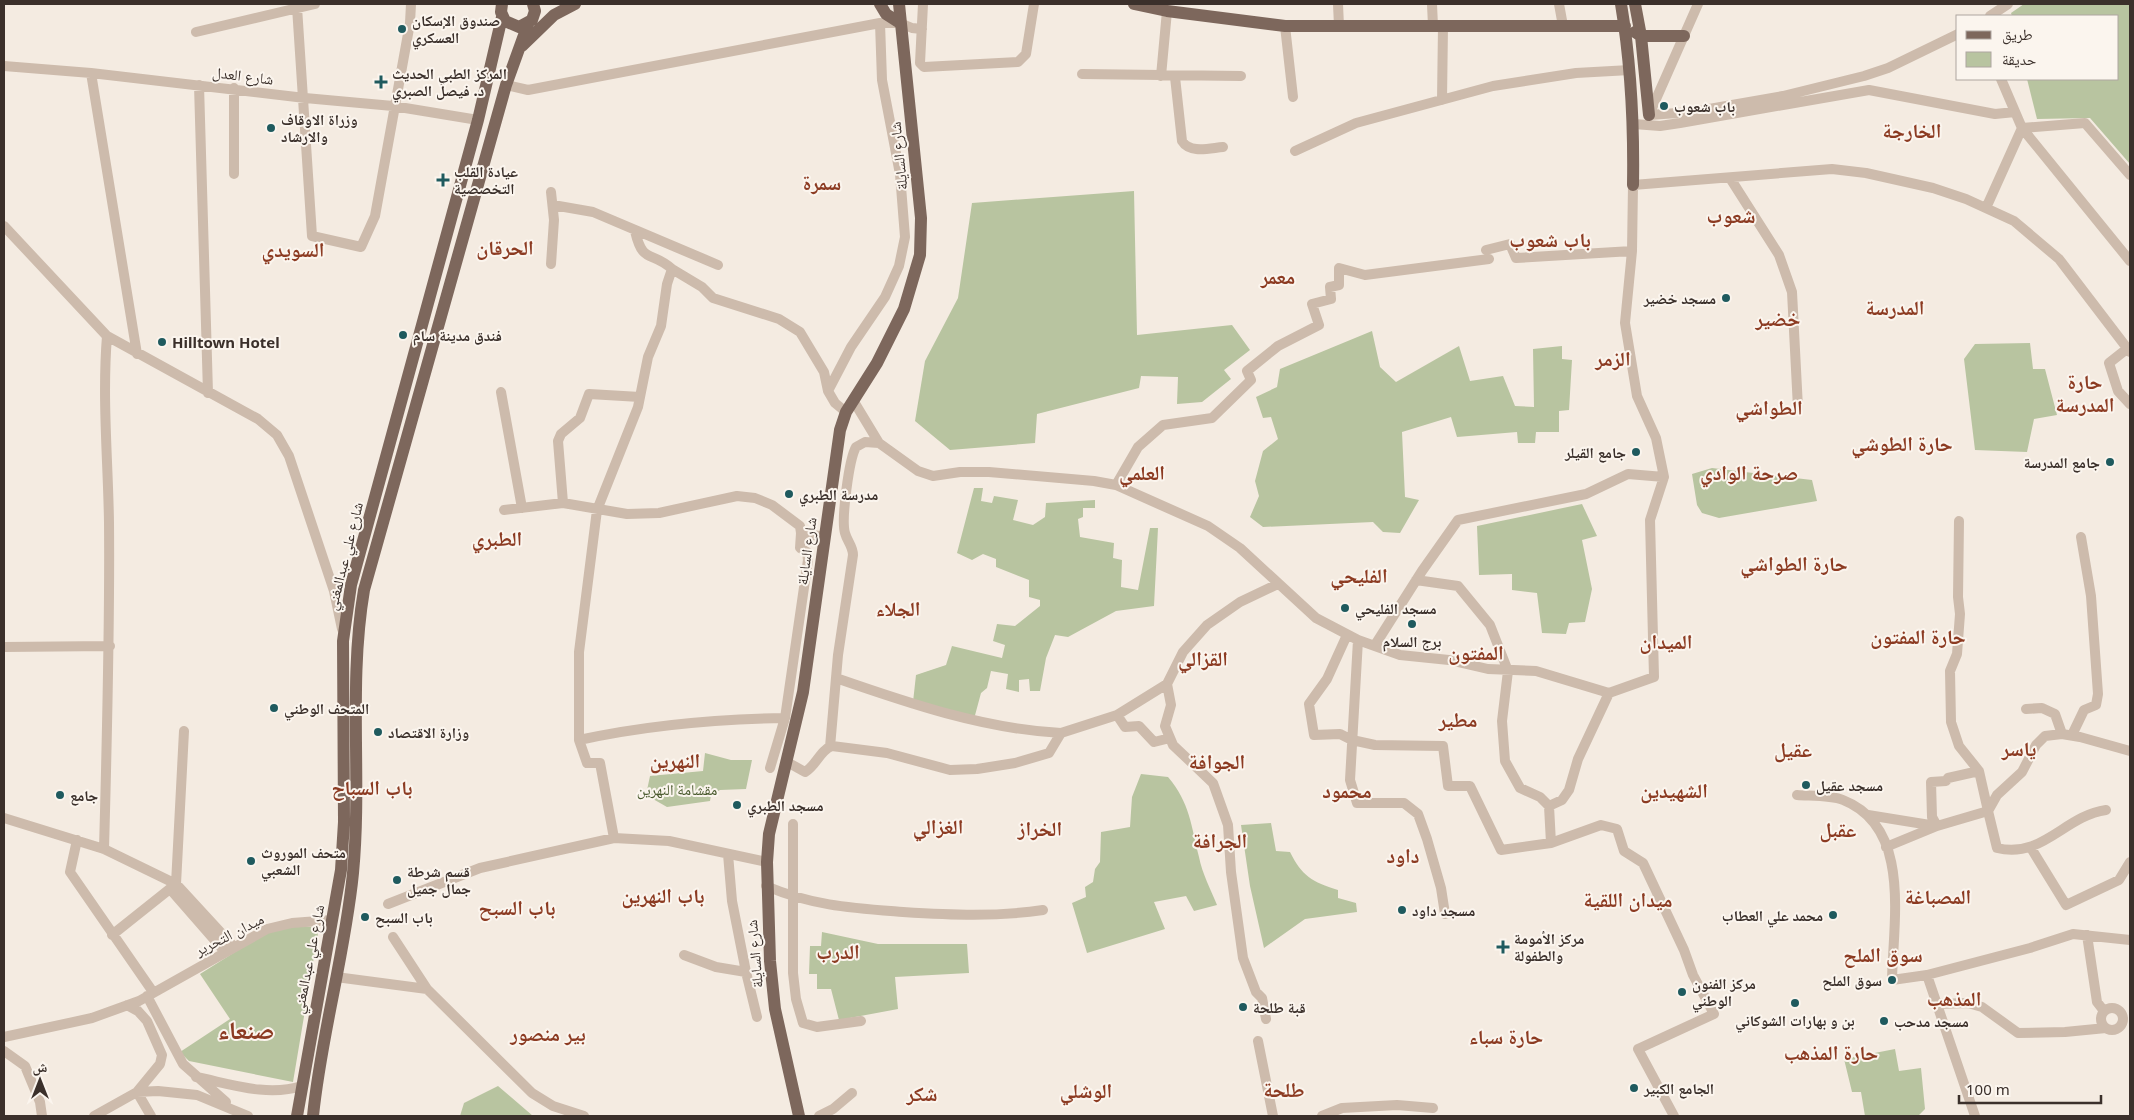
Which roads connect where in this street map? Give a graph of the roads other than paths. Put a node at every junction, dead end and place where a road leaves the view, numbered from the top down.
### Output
1 (315, 4) edge
2 (411, 4) edge
3 (534, 4) edge
4 (550, 4) edge
5 (880, 4) edge
6 (899, 4) edge
7 (923, 4) edge
8 (1034, 4) edge
9 (1134, 4) edge
10 (1338, 4) edge
11 (1432, 4) edge
12 (1558, 4) edge
13 (1621, 4) edge
14 (1635, 4) edge
15 (1698, 4) edge
16 (2008, 4) edge
17 (570, 6) edge
18 (298, 7) junction
19 (502, 10) edge
20 (1166, 11) junction
21 (1992, 15) edge
22 (880, 23) junction
23 (900, 23) junction
24 (528, 24) junction
25 (1285, 26) junction
26 (1339, 26) junction
27 (1438, 26) junction
28 (1563, 26) junction
29 (1625, 26) junction
30 (922, 29) junction
31 (196, 32) dead end
32 (1956, 35) edge
33 (1641, 36) junction
34 (1684, 36) junction
35 (518, 50) junction
36 (4, 66) edge
37 (1630, 70) junction
38 (91, 73) junction
39 (1082, 74) dead end
40 (1161, 76) junction
41 (1175, 76) junction
42 (1241, 76) dead end
43 (2001, 80) edge
44 (199, 85) junction
45 (506, 85) junction
46 (234, 88) junction
47 (1293, 97) dead end
48 (305, 98) junction
49 (1442, 100) junction
50 (393, 106) junction
51 (2015, 112) junction
52 (1649, 115) junction
53 (478, 120) junction
54 (1634, 124) junction
55 (2022, 128) junction
56 (1223, 147) dead end
57 (1295, 151) dead end
58 (234, 174) dead end
59 (2130, 174) edge
60 (1730, 178) junction
61 (1633, 186) junction
62 (551, 192) dead end
63 (553, 205) junction
64 (1986, 208) junction
65 (4, 226) edge
66 (635, 231) junction
67 (1632, 251) junction
68 (2130, 262) edge
69 (551, 264) dead end
70 (718, 265) dead end
71 (672, 269) junction
72 (107, 336) junction
73 (2129, 350) edge
74 (137, 354) junction
75 (828, 391) junction
76 (501, 392) dead end
77 (208, 393) junction
78 (640, 397) junction
79 (853, 400) junction
80 (2130, 404) edge
81 (1798, 408) dead end
82 (846, 412) junction
83 (879, 444) junction
84 (1664, 477) junction
85 (1116, 485) junction
86 (563, 503) junction
87 (522, 508) junction
88 (504, 510) dead end
89 (597, 510) junction
90 (1959, 521) dead end
91 (801, 533) junction
92 (825, 537) junction
93 (2081, 537) dead end
94 (1416, 580) junction
95 (350, 584) junction
96 (1278, 584) junction
97 (364, 590) junction
98 (343, 634) junction
99 (1347, 635) junction
100 (1358, 640) junction
101 (1375, 645) junction
102 (110, 646) junction
103 (4, 647) edge
104 (1508, 671) junction
105 (836, 678) junction
106 (1167, 684) junction
107 (1609, 693) junction
108 (2026, 709) dead end
109 (1116, 715) junction
110 (786, 718) junction
111 (184, 731) dead end
112 (1061, 733) junction
113 (2067, 735) junction
114 (1170, 738) junction
115 (579, 740) junction
116 (1352, 740) junction
117 (830, 746) junction
118 (2130, 751) edge
119 (786, 762) junction
120 (770, 768) dead end
121 (1979, 771) junction
122 (1797, 795) dead end
123 (1549, 806) junction
124 (2106, 810) dead end
125 (1988, 811) junction
126 (1868, 815) junction
127 (4, 818) edge
128 (793, 824) dead end
129 (1937, 826) junction
130 (614, 838) junction
131 (76, 840) junction
132 (1551, 842) junction
133 (1886, 847) junction
134 (2031, 848) junction
135 (104, 849) junction
136 (728, 854) junction
137 (767, 862) junction
138 (2130, 862) edge
139 (766, 886) junction
140 (173, 887) junction
141 (794, 898) junction
142 (388, 904) dead end
143 (1043, 910) dead end
144 (1445, 914) dead end
145 (332, 920) junction
146 (112, 935) junction
147 (2088, 935) junction
148 (393, 937) dead end
149 (2130, 940) edge
150 (230, 949) junction
151 (684, 955) dead end
152 (746, 972) junction
153 (1928, 975) junction
154 (336, 977) junction
155 (427, 989) junction
156 (150, 994) junction
157 (1937, 1004) junction
158 (127, 1005) junction
159 (2104, 1011) junction
160 (757, 1017) dead end
161 (1266, 1020) dead end
162 (861, 1021) dead end
163 (2126, 1025) edge
164 (2106, 1028) junction
165 (4, 1037) edge
166 (1258, 1041) dead end
167 (4, 1051) edge
168 (15, 1058) junction
169 (4, 1062) edge
170 (195, 1076) junction
171 (302, 1086) junction
172 (137, 1092) junction
173 (852, 1093) dead end
174 (1432, 1108) dead end
175 (238, 1112) junction
176 (42, 1116) edge
177 (94, 1116) edge
178 (151, 1116) edge
179 (248, 1116) edge
180 (297, 1116) edge
181 (313, 1116) edge
182 (584, 1116) edge
183 (799, 1116) edge
184 (819, 1116) edge
185 (1273, 1116) edge
186 (1322, 1116) edge
187 (1674, 1116) edge
188 (1975, 1116) edge

1 - 18 street
2 - 50 street
3 - 24 main road, شارع علي عبدالمغني
4 - 17 main road
5 - 23 main road
6 - 23 main road, شارع السايلة
7 - 30 street
8 - 30 street
9 - 20 main road
10 - 26 street
11 - 27 street
12 - 28 street
13 - 29 main road
14 - 33 main road
15 - 34 street
16 - 21 street
17 - 35 main road
18 - 31 street
18 - 48 street
19 - 24 main road
19 - 53 main road, شارع علي عبدالمغني
20 - 25 main road
20 - 40 street
22 - 23 street
22 - 45 street
22 - 75 street
23 - 30 street
23 - 79 main road, شارع السايلة
24 - 35 main road, شارع علي عبدالمغني
25 - 26 main road
25 - 47 street
26 - 27 main road
27 - 28 main road
27 - 49 street
28 - 29 main road
29 - 33 main road
29 - 37 main road
32 - 52 street
33 - 34 main road
33 - 52 main road
34 - 52 street
35 - 45 main road, شارع علي عبدالمغني
36 - 38 street, شارع العدل
37 - 49 street
37 - 54 main road
38 - 44 street, شارع العدل
38 - 74 street
39 - 40 street
40 - 41 street
41 - 42 street
41 - 56 street
43 - 51 street
44 - 46 street, شارع العدل
44 - 77 street
45 - 97 main road, شارع علي عبدالمغني
46 - 48 street, شارع العدل
46 - 58 street
48 - 50 street, شارع العدل
48 - 50 street
49 - 57 street
50 - 53 street, شارع العدل
51 - 54 street
51 - 55 street
53 - 95 main road, شارع علي عبدالمغني
54 - 61 main road
55 - 59 street
55 - 64 street
55 - 68 street
60 - 61 street
60 - 64 street
60 - 81 street
61 - 67 street
62 - 63 street
63 - 66 street
63 - 69 street
64 - 73 street
65 - 72 street
66 - 70 street
66 - 71 street
67 - 84 street
67 - 85 street
71 - 75 street
71 - 78 street
72 - 74 street
72 - 102 street
73 - 80 street
74 - 77 street
75 - 82 street
76 - 87 street
77 - 98 street
78 - 86 street
78 - 89 street
79 - 82 main road, شارع السايلة
79 - 83 street
82 - 92 main road, شارع السايلة
83 - 85 street
83 - 105 street
84 - 94 street
84 - 107 street
85 - 96 street
86 - 87 street
86 - 89 street
87 - 88 street
89 - 91 street
89 - 115 street
90 - 121 street
91 - 92 street
91 - 110 street
92 - 119 main road, شارع السايلة
93 - 113 street
94 - 101 street
94 - 104 street
95 - 97 main road
95 - 98 main road, شارع علي عبدالمغني
96 - 99 street
96 - 106 street
97 - 154 main road, شارع علي عبدالمغني
98 - 145 main road, شارع علي عبدالمغني
99 - 100 street
99 - 116 street
100 - 101 street
100 - 116 street
101 - 104 street
102 - 103 street
102 - 135 street
104 - 107 street
104 - 123 street
105 - 112 street
105 - 117 street
106 - 109 street
106 - 114 street
107 - 123 street
108 - 113 street
109 - 112 street
109 - 114 street
110 - 115 street
110 - 120 street
111 - 140 street
112 - 117 street
113 - 118 street
113 - 125 street
114 - 161 street
115 - 130 street
116 - 132 street
116 - 144 street
117 - 119 street
119 - 137 main road, شارع السايلة
121 - 125 street
121 - 129 street
122 - 126 street
123 - 132 street
124 - 134 street
125 - 129 street
125 - 134 street
126 - 129 street
126 - 133 street
127 - 131 street
128 - 141 street
129 - 133 street
130 - 136 street
130 - 142 street
131 - 135 street
131 - 146 street
132 - 187 street
133 - 153 street
134 - 138 street
135 - 140 street
136 - 137 street
136 - 152 street
137 - 139 main road, شارع السايلة
139 - 141 street
139 - 183 main road, شارع السايلة
140 - 146 street
140 - 150 street
141 - 143 street
141 - 162 street
145 - 150 street, ميدان التحرير
145 - 171 main road, شارع علي عبدالمغني
146 - 156 street
147 - 149 street
147 - 153 street
147 - 159 street
148 - 155 street
150 - 156 street, ميدان التحرير
151 - 152 street
152 - 160 street
153 - 157 street
154 - 155 street
154 - 181 main road, شارع علي عبدالمغني
155 - 182 street
156 - 158 street, ميدان التحرير
156 - 170 street
157 - 164 street
157 - 188 street
158 - 165 street, ميدان التحرير
158 - 172 street
159 - 163 street
159 - 164 street
163 - 164 street
166 - 185 street
167 - 168 street
168 - 169 street
168 - 176 street
170 - 171 street
170 - 175 street
171 - 180 main road, شارع علي عبدالمغني
172 - 175 street
172 - 177 street
172 - 178 street
173 - 184 street
174 - 186 street
175 - 179 street

